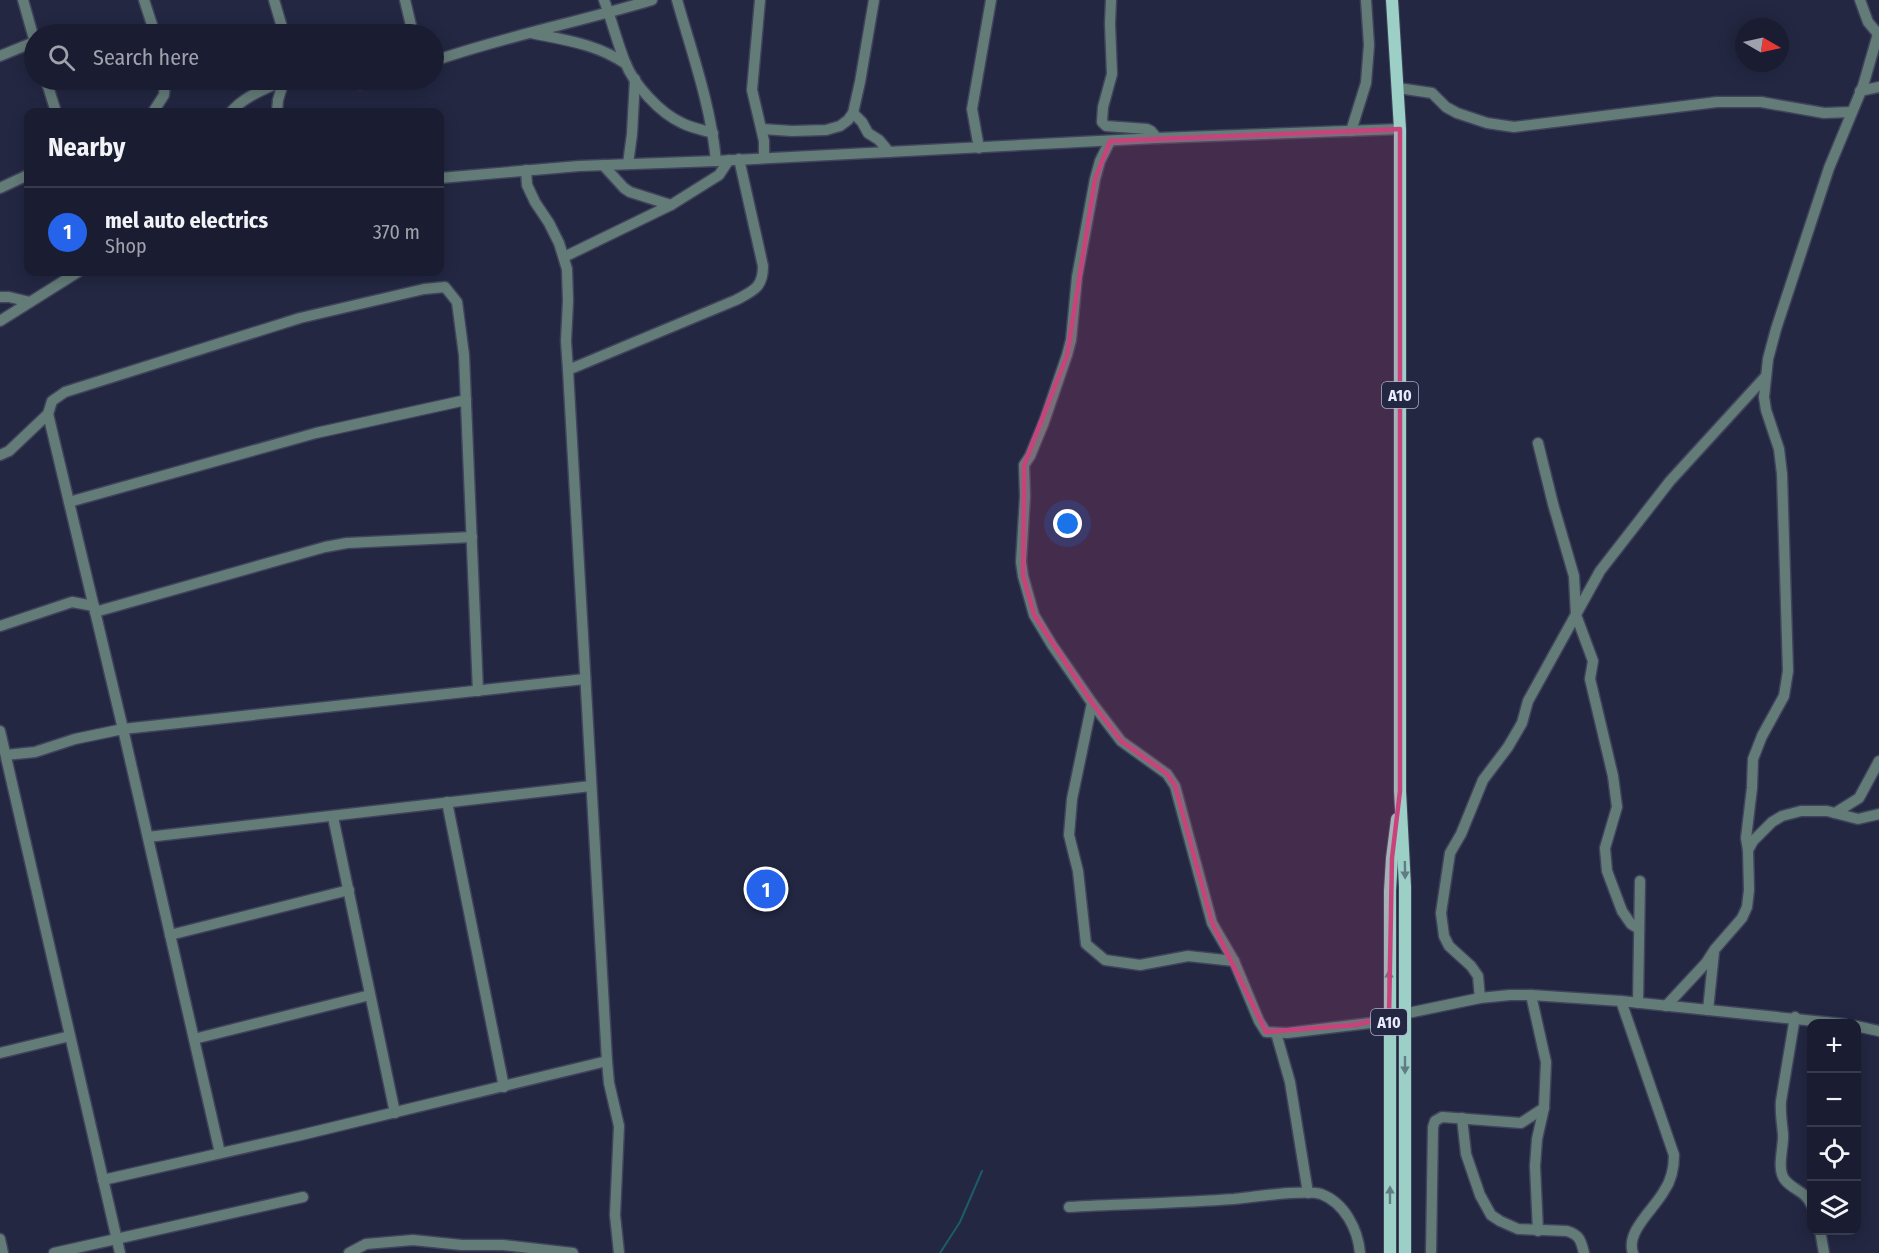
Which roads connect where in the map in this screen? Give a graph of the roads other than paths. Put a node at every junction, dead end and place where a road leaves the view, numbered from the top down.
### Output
1 (23, 0) edge
2 (144, 0) edge
3 (274, 0) edge
4 (405, 0) edge
5 (604, 0) edge
6 (652, 0) edge
7 (676, 0) edge
8 (760, 0) edge
9 (874, 0) edge
10 (991, 0) edge
11 (1111, 0) edge
12 (1366, 0) edge
13 (1392, 0) edge
14 (1860, 0) edge
15 (609, 13) junction
16 (29, 24) edge
17 (152, 24) edge
18 (281, 24) edge
19 (411, 24) edge
20 (526, 33) junction
21 (1879, 35) edge
22 (24, 45) edge
23 (0, 56) edge
24 (444, 57) edge
25 (626, 64) junction
26 (635, 79) junction
27 (1879, 87) edge
28 (1398, 88) junction
29 (49, 90) edge
30 (164, 90) edge
31 (263, 90) edge
32 (281, 90) edge
33 (1860, 91) junction
34 (55, 108) edge
35 (155, 108) edge
36 (235, 108) edge
37 (277, 108) edge
38 (1851, 112) junction
39 (853, 113) junction
40 (762, 129) junction
41 (1400, 129) junction
42 (1351, 131) junction
43 (713, 134) junction
44 (1157, 138) junction
45 (1110, 141) junction
46 (979, 148) junction
47 (889, 152) junction
48 (764, 158) junction
49 (734, 160) junction
50 (716, 161) junction
51 (628, 164) junction
52 (603, 165) junction
53 (526, 170) junction
54 (24, 177) edge
55 (444, 178) edge
56 (0, 188) edge
57 (671, 205) junction
58 (564, 257) junction
59 (72, 276) edge
60 (0, 297) edge
61 (30, 302) junction
62 (0, 321) edge
63 (568, 370) junction
64 (1767, 376) junction
65 (466, 400) junction
66 (48, 414) junction
67 (1538, 443) dead end
68 (0, 455) edge
69 (69, 502) junction
70 (472, 537) junction
71 (94, 609) junction
72 (1576, 615) junction
73 (0, 626) edge
74 (585, 679) junction
75 (478, 691) junction
76 (1092, 703) junction
77 (123, 729) junction
78 (0, 730) edge
79 (6, 755) junction
80 (1879, 760) edge
81 (591, 786) junction
82 (1401, 791) junction
83 (447, 802) junction
84 (1835, 813) junction
85 (1879, 814) edge
86 (333, 817) junction
87 (148, 837) junction
88 (1748, 850) junction
89 (1641, 881) dead end
90 (349, 890) junction
91 (1639, 929) junction
92 (170, 935) junction
93 (1715, 949) junction
94 (1233, 961) junction
95 (370, 995) junction
96 (1531, 995) junction
97 (1480, 998) junction
98 (1621, 1002) junction
99 (1638, 1003) junction
100 (1666, 1006) junction
101 (1708, 1010) junction
102 (1405, 1013) junction
103 (1389, 1017) junction
104 (1795, 1017) junction
105 (1811, 1019) edge
106 (1861, 1027) edge
107 (1879, 1031) edge
108 (1276, 1033) junction
109 (70, 1036) junction
110 (194, 1039) junction
111 (0, 1053) edge
112 (607, 1062) junction
113 (504, 1087) junction
114 (1544, 1108) junction
115 (395, 1113) junction
116 (1462, 1118) junction
117 (220, 1153) junction
118 (103, 1180) junction
119 (1308, 1193) junction
120 (303, 1197) dead end
121 (1807, 1199) edge
122 (1069, 1207) dead end
123 (1538, 1231) junction
124 (1821, 1235) edge
125 (0, 1239) edge
126 (116, 1240) junction
127 (1630, 1252) edge
128 (3, 1253) edge
129 (54, 1253) edge
130 (120, 1253) edge
131 (349, 1253) edge
132 (573, 1253) edge
133 (619, 1253) edge
134 (1360, 1253) edge
135 (1390, 1253) edge
136 (1406, 1253) edge
137 (1431, 1253) edge
138 (1584, 1253) edge
139 (1824, 1253) edge

1 - 16 street
2 - 17 street
3 - 18 street
4 - 19 street
5 - 15 street
6 - 15 street
7 - 43 street
8 - 40 street
9 - 39 street
10 - 46 street
11 - 44 street
12 - 42 street
13 - 28 main road, A10
14 - 21 street
15 - 20 street
15 - 25 street
20 - 24 street
20 - 25 street
21 - 33 street
22 - 23 street
25 - 26 street
26 - 43 street
26 - 51 street
27 - 33 street
28 - 38 street
28 - 41 main road, A10
29 - 34 street
30 - 35 street
31 - 36 street
32 - 37 street
33 - 38 street
38 - 64 street
39 - 40 street
39 - 47 street
40 - 48 street
41 - 42 street
41 - 82 main road, A10
42 - 44 street
43 - 50 street
44 - 45 street
45 - 46 street
45 - 76 street
46 - 47 street
47 - 48 street
48 - 49 street
49 - 50 street
49 - 57 street
49 - 63 street
50 - 51 street
51 - 52 street
52 - 53 street
52 - 57 street
53 - 55 street
53 - 58 street
54 - 56 street
57 - 58 street
58 - 63 street
59 - 61 street
60 - 61 street
61 - 62 street
63 - 74 street
64 - 72 street
64 - 88 street
65 - 66 street
65 - 69 street
65 - 70 street
66 - 68 street
66 - 69 street
67 - 72 street
69 - 71 street
70 - 71 street
70 - 75 street
71 - 73 street
71 - 77 street
72 - 91 street
72 - 97 street
74 - 75 street
74 - 81 street
75 - 77 street
76 - 94 street
76 - 94 street
77 - 79 street
77 - 87 street
78 - 79 street
79 - 109 street
80 - 84 street
81 - 83 street
81 - 112 street
82 -> 102 main road, A10
103 -> 82 main road, A10
83 - 86 street
83 - 113 street
84 - 85 street
84 - 88 street
86 - 87 street
86 - 90 street
87 - 92 street
88 - 93 street
89 - 91 street
90 - 92 street
90 - 95 street
91 - 99 street
92 - 110 street
93 - 100 street
93 - 101 street
94 - 108 street
95 - 110 street
95 - 115 street
96 - 97 street
96 - 98 street
96 - 114 street
97 - 102 street
98 - 99 street
98 - 127 street
99 - 100 street
100 - 101 street
101 - 104 street
102 - 103 street
102 -> 136 main road, A10
103 - 108 street
135 -> 103 main road, A10
104 - 105 street
104 - 121 street
106 - 107 street
108 - 119 street
109 - 111 street
109 - 118 street
110 - 117 street
112 - 113 street
112 - 133 street
113 - 115 street
114 - 116 street
114 - 123 street
115 - 117 street
116 - 123 street
116 - 137 street
117 - 118 street
118 - 126 street
119 - 122 street
119 - 134 street
120 - 126 street
123 - 138 street
124 - 139 street
125 - 128 street
126 - 129 street
126 - 130 street
131 - 132 street

